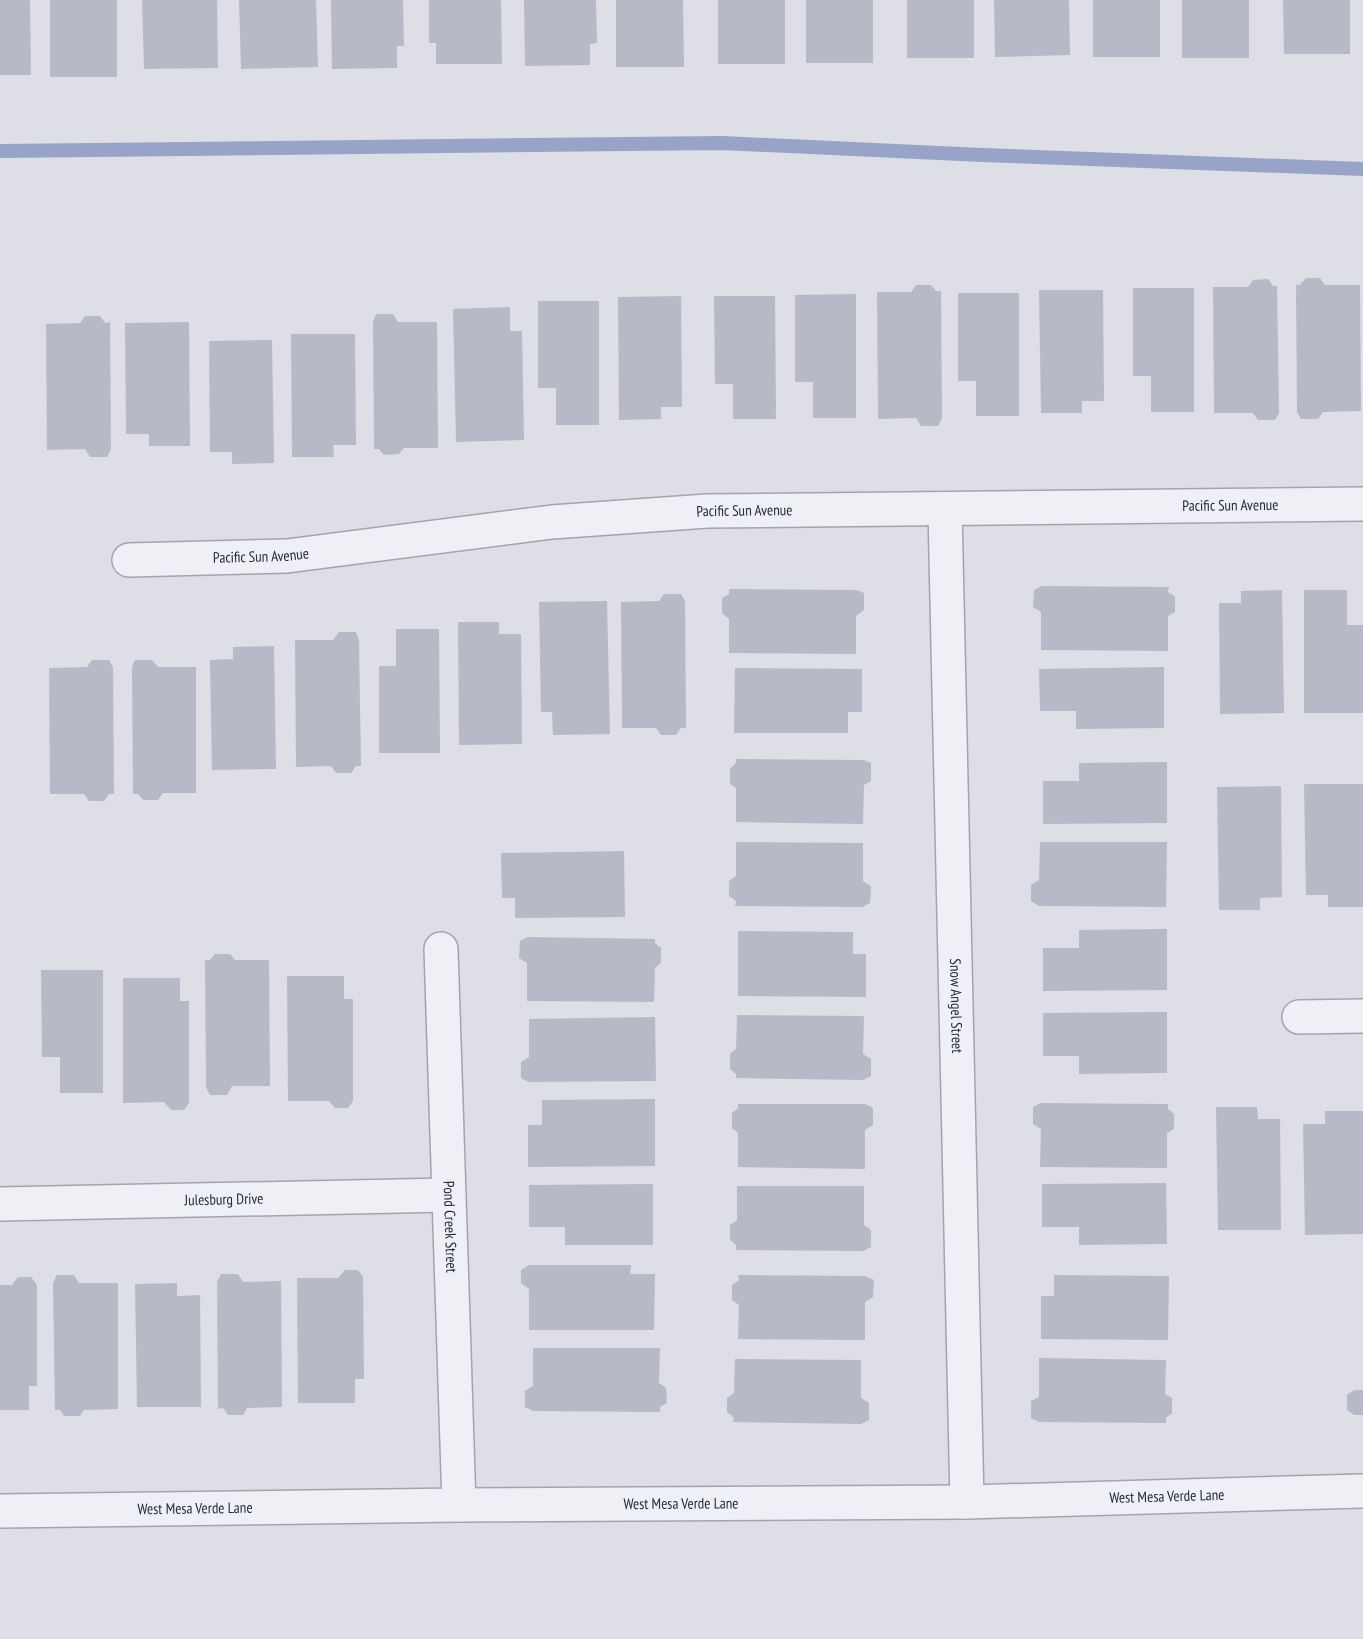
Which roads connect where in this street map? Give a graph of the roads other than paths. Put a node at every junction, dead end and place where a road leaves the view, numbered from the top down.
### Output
1 (1363, 504) edge
2 (945, 510) junction
3 (129, 560) dead end
4 (441, 949) dead end
5 (1363, 1016) edge
6 (1299, 1017) dead end
7 (448, 1195) junction
8 (0, 1204) edge
9 (1363, 1491) edge
10 (967, 1502) junction
11 (459, 1505) junction
12 (0, 1511) edge

1 - 2 street, Pacific Sun Avenue
2 - 3 street, Pacific Sun Avenue
2 - 10 street, Snow Angel Street
4 - 7 street, Pond Creek Street
5 - 6 street
7 - 8 street, Julesburg Drive
7 - 11 street, Pond Creek Street
9 - 10 street, West Mesa Verde Lane
10 - 11 street, West Mesa Verde Lane
11 - 12 street, West Mesa Verde Lane

